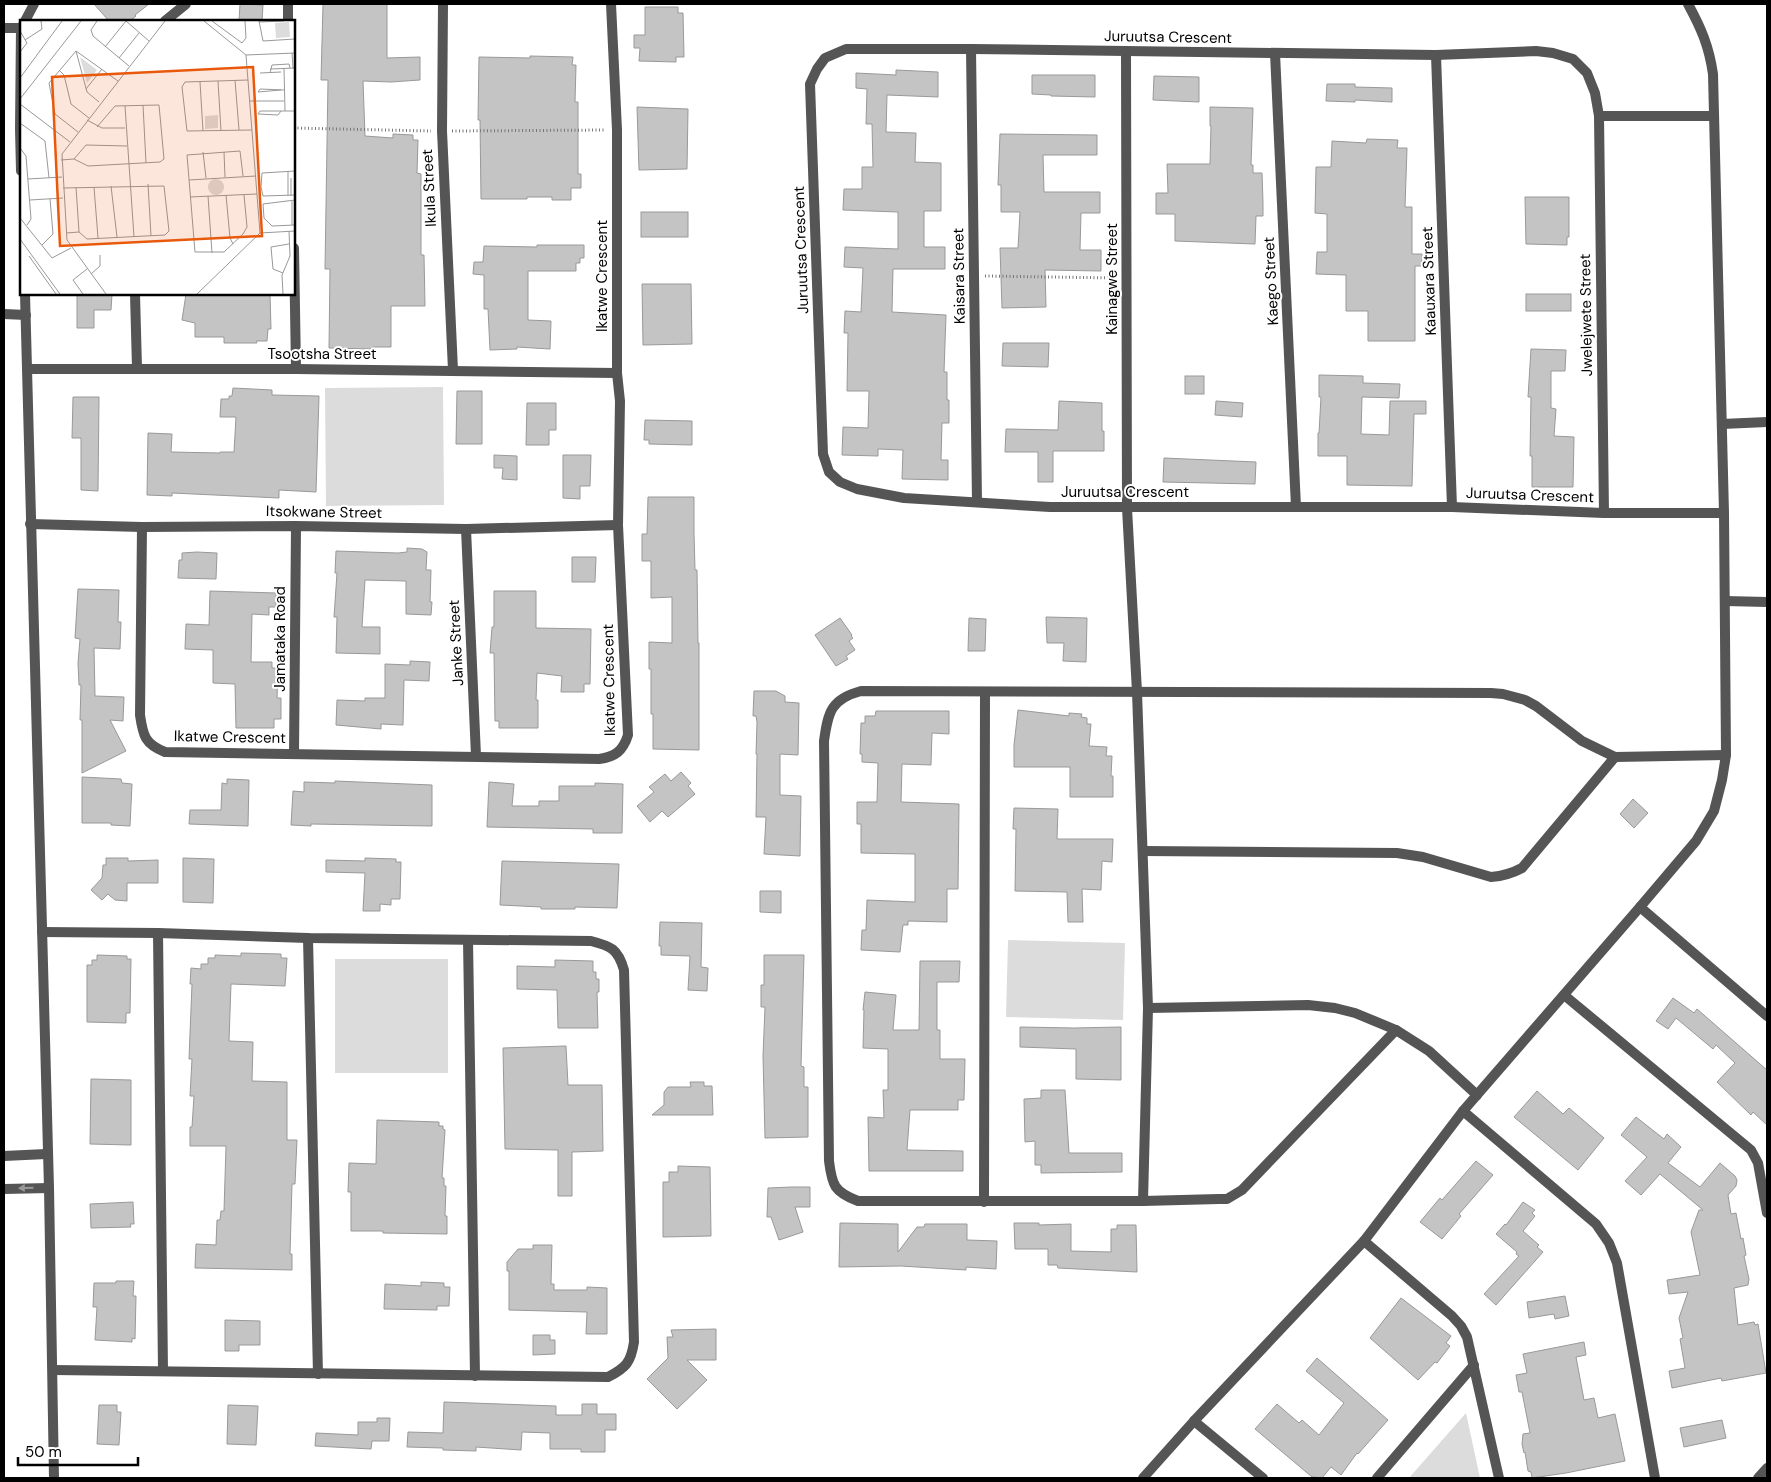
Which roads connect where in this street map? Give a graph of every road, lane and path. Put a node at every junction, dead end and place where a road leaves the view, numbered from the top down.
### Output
1 (34, 4) edge
2 (186, 4) edge
3 (288, 4) edge
4 (443, 4) edge
5 (611, 4) edge
6 (1688, 4) edge
7 (25, 20) edge
8 (167, 20) edge
9 (288, 20) edge
10 (4, 28) edge
11 (20, 28) edge
12 (971, 49) junction
13 (1126, 51) junction
14 (1275, 53) junction
15 (1436, 55) junction
16 (1599, 116) junction
17 (1713, 116) junction
18 (974, 276) junction
19 (1127, 278) junction
20 (25, 295) edge
21 (135, 295) edge
22 (295, 295) edge
23 (4, 314) edge
24 (26, 315) junction
25 (138, 368) junction
26 (28, 369) junction
27 (296, 369) junction
28 (453, 370) junction
29 (617, 373) junction
30 (1767, 422) edge
31 (1722, 424) junction
32 (977, 502) junction
33 (1296, 507) junction
34 (1452, 507) junction
35 (1127, 508) junction
36 (1604, 513) junction
37 (1724, 513) junction
38 (30, 524) junction
39 (618, 525) junction
40 (296, 526) junction
41 (142, 527) junction
42 (466, 529) junction
43 (1725, 601) junction
44 (1767, 602) edge
45 (985, 692) junction
46 (1137, 692) junction
47 (294, 753) junction
48 (1726, 755) junction
49 (476, 756) junction
50 (1615, 758) junction
51 (1142, 851) junction
52 (1640, 908) junction
53 (42, 932) junction
54 (158, 933) junction
55 (308, 938) junction
56 (468, 940) junction
57 (1564, 995) junction
58 (1148, 1008) junction
59 (1767, 1016) edge
60 (1396, 1030) junction
61 (1477, 1095) junction
62 (1464, 1111) junction
63 (46, 1154) junction
64 (4, 1156) edge
65 (4, 1188) edge
66 (48, 1188) junction
67 (1143, 1201) junction
68 (984, 1202) junction
69 (1767, 1212) edge
70 (1364, 1241) junction
71 (1474, 1365) junction
72 (53, 1370) junction
73 (163, 1371) junction
74 (318, 1374) junction
75 (475, 1376) junction
76 (1194, 1421) junction
77 (1767, 1468) edge
78 (54, 1478) edge
79 (1144, 1478) edge
80 (1263, 1478) edge
81 (1377, 1478) edge
82 (1499, 1478) edge
83 (1655, 1478) edge
84 (1758, 1478) edge

1 - 7 street
2 - 8 street
3 - 9 street
4 - 28 street, Ikula Street
5 - 29 street, Ikatwe Crescent
6 - 17 street
10 - 11 street
12 - 13 street, Juruutsa Crescent
12 - 18 street, Kaisara Street
12 - 32 street, Juruutsa Crescent
13 - 14 street, Juruutsa Crescent
13 - 19 street, Kainagwe Street
14 - 15 street, Juruutsa Crescent
14 - 33 street, Kaego Street
15 - 16 street, Juruutsa Crescent
15 - 34 street, Kaauxara Street
16 - 17 street
16 - 36 street, Jwelejwete Street
17 - 31 street
18 - 19 path
18 - 32 street, Kaisara Street
19 - 35 street, Kainagwe Street
20 - 24 street
21 - 25 street
22 - 27 street
23 - 24 street
24 - 26 street
25 - 26 street, Tsootsha Street
25 - 27 street, Tsootsha Street
26 - 38 street
27 - 28 street, Tsootsha Street
28 - 29 street, Tsootsha Street
29 - 39 street, Ikatwe Crescent
30 - 31 street
31 - 37 street
32 - 35 street, Juruutsa Crescent
33 - 34 street, Juruutsa Crescent
33 - 35 street, Juruutsa Crescent
34 - 36 street, Juruutsa Crescent
35 - 46 street, Kainagwe Street
36 - 37 street, Juruutsa Crescent
37 - 43 street
38 - 41 street, Itsokwane Street
38 - 53 street
39 - 42 street, Itsokwane Street
39 - 49 street, Ikatwe Crescent
40 - 41 street, Itsokwane Street
40 - 42 street, Itsokwane Street
40 - 47 street, Jamataka Road
41 - 47 street, Ikatwe Crescent
42 - 49 street, Janke Street
43 - 44 street
43 - 48 street
45 - 46 street
45 - 68 street
45 - 68 street
46 - 50 street
46 - 51 street, Kainagwe Street
47 - 49 street, Ikatwe Crescent
48 - 50 street
48 - 52 street
50 - 51 street
51 - 58 street, Kainagwe Street
52 - 57 street
52 - 59 street
53 - 54 street
53 - 63 street
54 - 55 street
54 - 73 street
55 - 56 street
55 - 74 street
56 - 75 street
56 - 75 street
57 - 61 street
57 - 69 street
58 - 60 street
58 - 67 street, Kainagwe Street
60 - 61 street
60 - 67 street
61 - 62 street
62 - 70 street
62 - 83 street
63 - 64 street
63 - 66 street
66 -> 65 street
66 - 72 street
67 - 68 street
70 - 71 street
70 - 76 street
71 - 81 street
71 - 82 street
72 - 73 street
72 - 78 street
73 - 74 street
74 - 75 street
76 - 79 street
76 - 80 street
77 - 84 street

